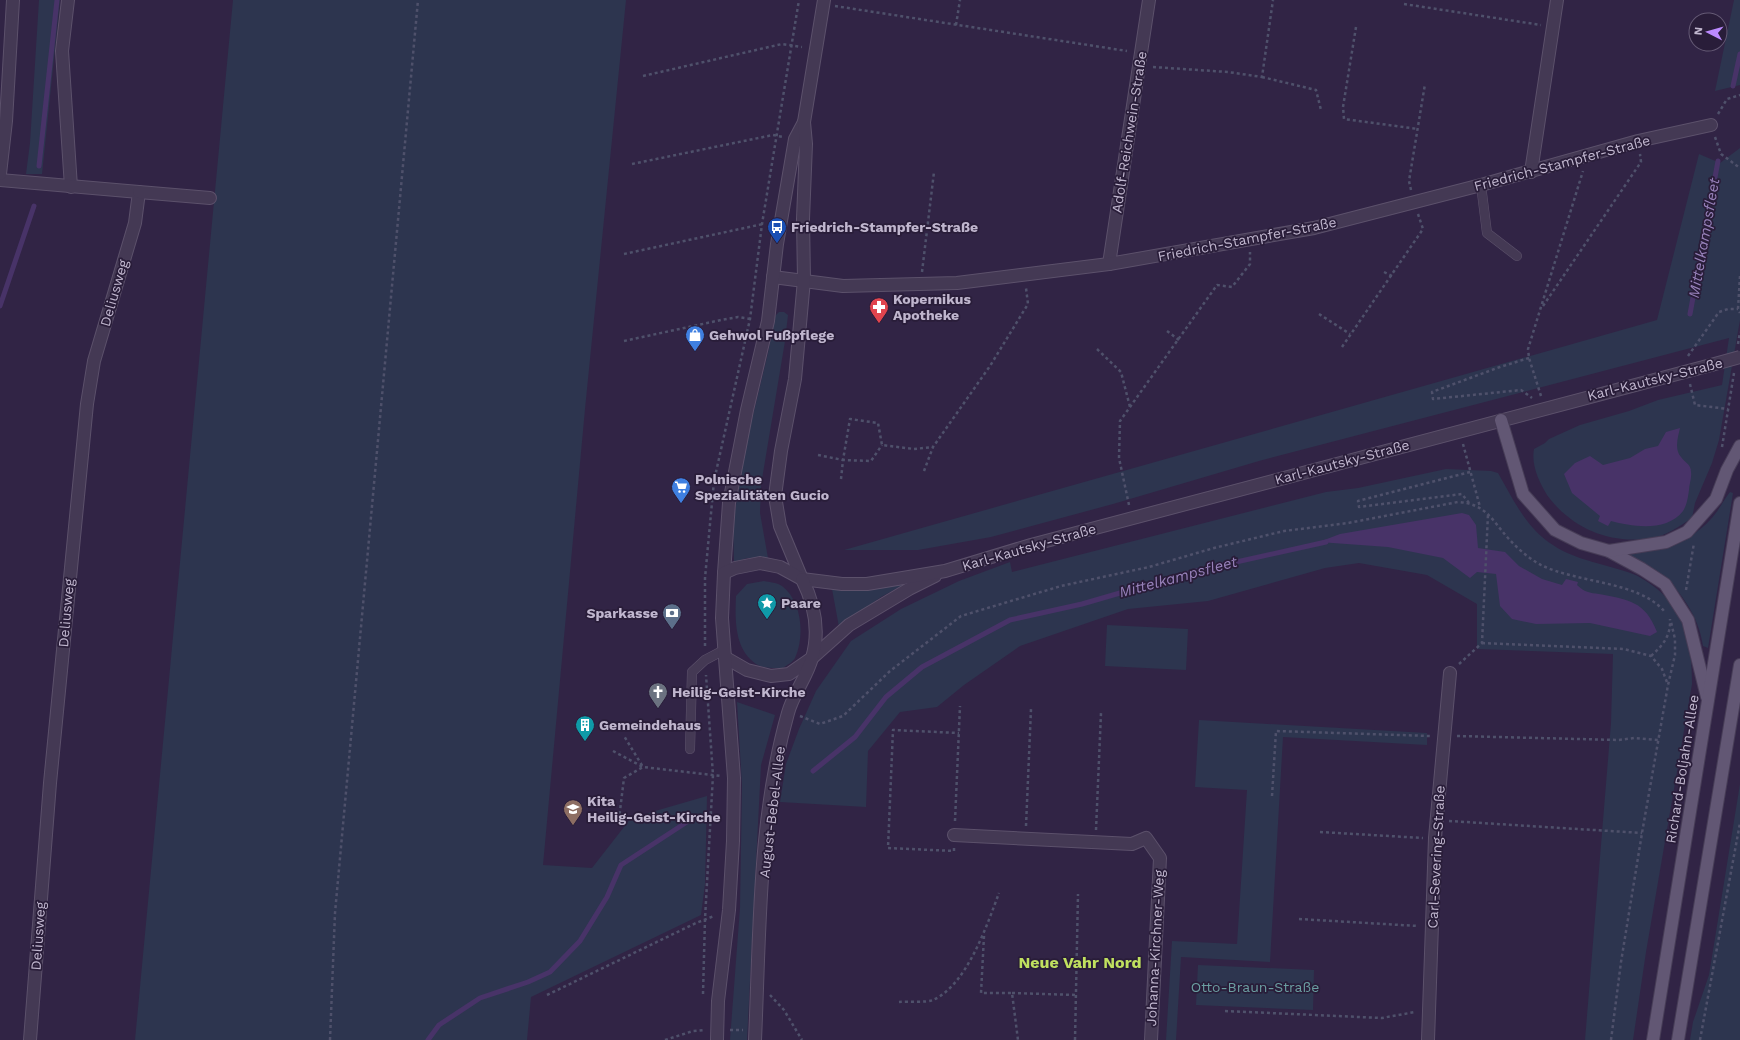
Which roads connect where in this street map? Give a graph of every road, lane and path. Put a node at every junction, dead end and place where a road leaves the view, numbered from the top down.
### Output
1 (14, 0) edge
2 (68, 0) edge
3 (418, 0) edge
4 (960, 0) edge
5 (1149, 0) edge
6 (1273, 0) edge
7 (1557, 0) edge
8 (823, 2) edge
9 (1404, 4) dead end
10 (956, 25) junction
11 (1356, 27) dead end
12 (1553, 27) junction
13 (816, 49) junction
14 (1141, 53) junction
15 (1139, 66) junction
16 (642, 76) dead end
17 (1262, 77) junction
18 (1425, 84) dead end
19 (1740, 95) edge
20 (1321, 110) dead end
21 (804, 122) junction
22 (1711, 125) junction
23 (1418, 129) junction
24 (795, 140) junction
25 (1638, 141) junction
26 (1587, 157) junction
27 (632, 164) dead end
28 (1740, 168) edge
29 (934, 172) dead end
30 (1531, 172) junction
31 (0, 174) edge
32 (0, 180) edge
33 (1481, 185) junction
34 (71, 187) junction
35 (139, 192) junction
36 (210, 198) dead end
37 (1414, 203) junction
38 (781, 220) junction
39 (1250, 240) junction
40 (624, 254) dead end
41 (1517, 256) dead end
42 (1109, 264) junction
43 (1384, 272) dead end
44 (1025, 276) junction
45 (1392, 276) junction
46 (1740, 276) edge
47 (773, 277) junction
48 (804, 280) junction
49 (920, 284) junction
50 (1541, 309) junction
51 (1738, 309) junction
52 (1740, 313) edge
53 (1319, 314) dead end
54 (768, 322) junction
55 (1167, 331) dead end
56 (1740, 332) edge
57 (1350, 334) junction
58 (1179, 340) junction
59 (624, 341) dead end
60 (1342, 347) dead end
61 (1097, 349) dead end
62 (1739, 353) edge
63 (1529, 358) junction
64 (1734, 371) dead end
65 (1687, 372) junction
66 (1130, 407) junction
67 (1545, 408) junction
68 (1728, 409) junction
69 (1501, 420) junction
70 (1460, 431) junction
71 (882, 445) junction
72 (1740, 446) edge
73 (933, 447) junction
74 (1721, 452) dead end
75 (818, 455) dead end
76 (843, 460) junction
77 (924, 471) dead end
78 (1470, 472) junction
79 (841, 479) dead end
80 (1469, 503) junction
81 (1740, 503) edge
82 (1480, 507) junction
83 (1488, 513) junction
84 (1132, 518) junction
85 (1609, 551) junction
86 (945, 571) junction
87 (724, 573) junction
88 (802, 579) junction
89 (1679, 604) junction
90 (1670, 619) junction
91 (1482, 643) junction
92 (725, 654) junction
93 (1651, 656) junction
94 (812, 658) junction
95 (1740, 665) edge
96 (1450, 673) joint
97 (1668, 685) junction
98 (1708, 704) junction
99 (960, 706) dead end
100 (1031, 709) dead end
101 (788, 711) junction
102 (1102, 713) dead end
103 (959, 733) junction
104 (624, 736) dead end
105 (1443, 736) junction
106 (1658, 740) junction
107 (690, 749) dead end
108 (613, 751) dead end
109 (643, 767) junction
110 (734, 778) junction
111 (1272, 796) dead end
112 (600, 818) dead end
113 (1437, 820) junction
114 (1740, 823) edge
115 (1320, 832) dead end
116 (1642, 833) junction
117 (954, 835) junction
118 (1435, 838) junction
119 (1025, 839) junction
120 (1095, 842) junction
121 (999, 893) dead end
122 (1078, 894) dead end
123 (729, 910) junction
124 (1299, 919) dead end
125 (1433, 927) junction
126 (984, 934) junction
127 (758, 981) junction
128 (1012, 993) junction
129 (1076, 995) junction
130 (547, 996) dead end
131 (899, 1002) dead end
132 (1429, 1010) junction
133 (1225, 1011) dead end
134 (717, 1035) edge
135 (755, 1036) edge
136 (30, 1040) edge
137 (330, 1040) edge
138 (665, 1040) edge
139 (802, 1040) edge
140 (1018, 1040) edge
141 (1075, 1040) edge
142 (1151, 1040) edge
143 (1428, 1040) edge
144 (1611, 1040) edge
145 (1653, 1040) edge
146 (1678, 1040) edge
147 (1700, 1040) edge

1 - 31 street
2 - 34 street
3 - 137 path
4 - 10 path
5 - 14 street, Adolf-Reichwein-Straße
6 - 17 path
7 - 12 street
8 - 10 path
8 - 13 street
9 - 12 path
10 - 14 path
11 - 23 path
12 - 30 street
13 - 16 path
13 - 21 street
14 - 15 street, Adolf-Reichwein-Straße
15 - 17 path
15 - 42 street, Adolf-Reichwein-Straße
17 - 20 path
18 - 23 path
19 - 22 path
21 - 24 street
21 - 48 street
22 - 25 street, Friedrich-Stampfer-Straße
22 - 28 path
23 - 37 path
24 - 27 path
24 - 38 street
25 - 26 street, Friedrich-Stampfer-Straße
25 - 50 path
26 - 30 street, Friedrich-Stampfer-Straße
26 - 50 path
29 - 49 path
30 - 33 street, Friedrich-Stampfer-Straße
32 - 34 street
33 - 37 street, Friedrich-Stampfer-Straße
33 - 41 lane
34 - 35 street
35 - 36 street
35 - 136 street, Deliusweg
37 - 39 street, Friedrich-Stampfer-Straße
37 - 45 path
38 - 40 path
38 - 47 street
39 - 42 street, Friedrich-Stampfer-Straße
39 - 58 path
42 - 44 street, Friedrich-Stampfer-Straße
43 - 45 path
44 - 49 street, Friedrich-Stampfer-Straße
44 - 73 path
45 - 57 path
46 - 51 path
47 - 48 street, Friedrich-Stampfer-Straße
47 - 54 street
48 - 49 street, Friedrich-Stampfer-Straße
48 - 88 street
50 - 63 path
51 - 52 path
51 - 65 path
53 - 57 path
54 - 59 path
54 - 87 street
55 - 58 path
56 - 62 path
57 - 60 path
58 - 66 path
61 - 66 path
62 - 65 street, Karl-Kautsky-Straße, bridge
63 - 67 path
63 - 67 path
64 - 68 path
65 - 67 street, Karl-Kautsky-Straße
65 - 68 path
66 - 84 path
67 - 69 street, Karl-Kautsky-Straße
68 - 74 path
69 - 70 street, Karl-Kautsky-Straße
69 - 85 main road
70 - 78 path
70 - 84 street, Karl-Kautsky-Straße
71 - 73 path
71 - 76 path
71 - 76 path
72 - 85 main road
73 - 77 path
75 - 76 path
76 - 79 path
78 - 80 path
78 - 82 path
80 - 82 path
80 - 101 path
81 - 98 main road, Richard-Boljahn-Allee
82 - 83 path
83 - 90 path
83 - 91 path
84 - 86 street, Karl-Kautsky-Straße
85 - 89 main road
86 - 88 street, Karl-Kautsky-Straße
86 - 94 street, Karl-Kautsky-Straße
87 - 88 street, Karl-Kautsky-Straße
87 - 92 street
88 - 94 street, August-Bebel-Allee
89 - 90 path
89 - 98 main road
90 - 93 path
90 - 97 path
91 - 93 path
91 - 96 path
92 - 94 street, Karl-Kautsky-Straße
92 - 107 lane
92 - 110 street
93 - 97 path
94 - 101 street, August-Bebel-Allee
95 - 146 main road
96 - 105 street, Carl-Severing-Straße
97 - 106 path
98 - 145 main road, Richard-Boljahn-Allee
99 - 103 path
100 - 119 path
101 - 127 street, August-Bebel-Allee
102 - 120 path
103 - 117 path
103 - 117 path
104 - 109 path
105 - 106 path
105 - 111 path
105 - 113 street, Carl-Severing-Straße
106 - 116 path
108 - 109 path
109 - 110 path
109 - 112 path
110 - 123 street
113 - 116 path
113 - 118 street, Carl-Severing-Straße
114 - 147 path
115 - 118 path
116 - 144 path
117 - 119 street, Johanna-Kirchner-Weg
118 - 125 street, Carl-Severing-Straße
119 - 120 street, Johanna-Kirchner-Weg
120 - 142 street, Johanna-Kirchner-Weg
121 - 126 path
122 - 129 path
123 - 130 path
123 - 134 street
124 - 125 path
125 - 132 street, Carl-Severing-Straße
126 - 128 path
126 - 131 path
127 - 135 street, August-Bebel-Allee
127 - 139 path
128 - 129 path
128 - 140 path
129 - 141 path
132 - 133 path
132 - 143 street, Carl-Severing-Straße
134 - 135 path
134 - 138 path

